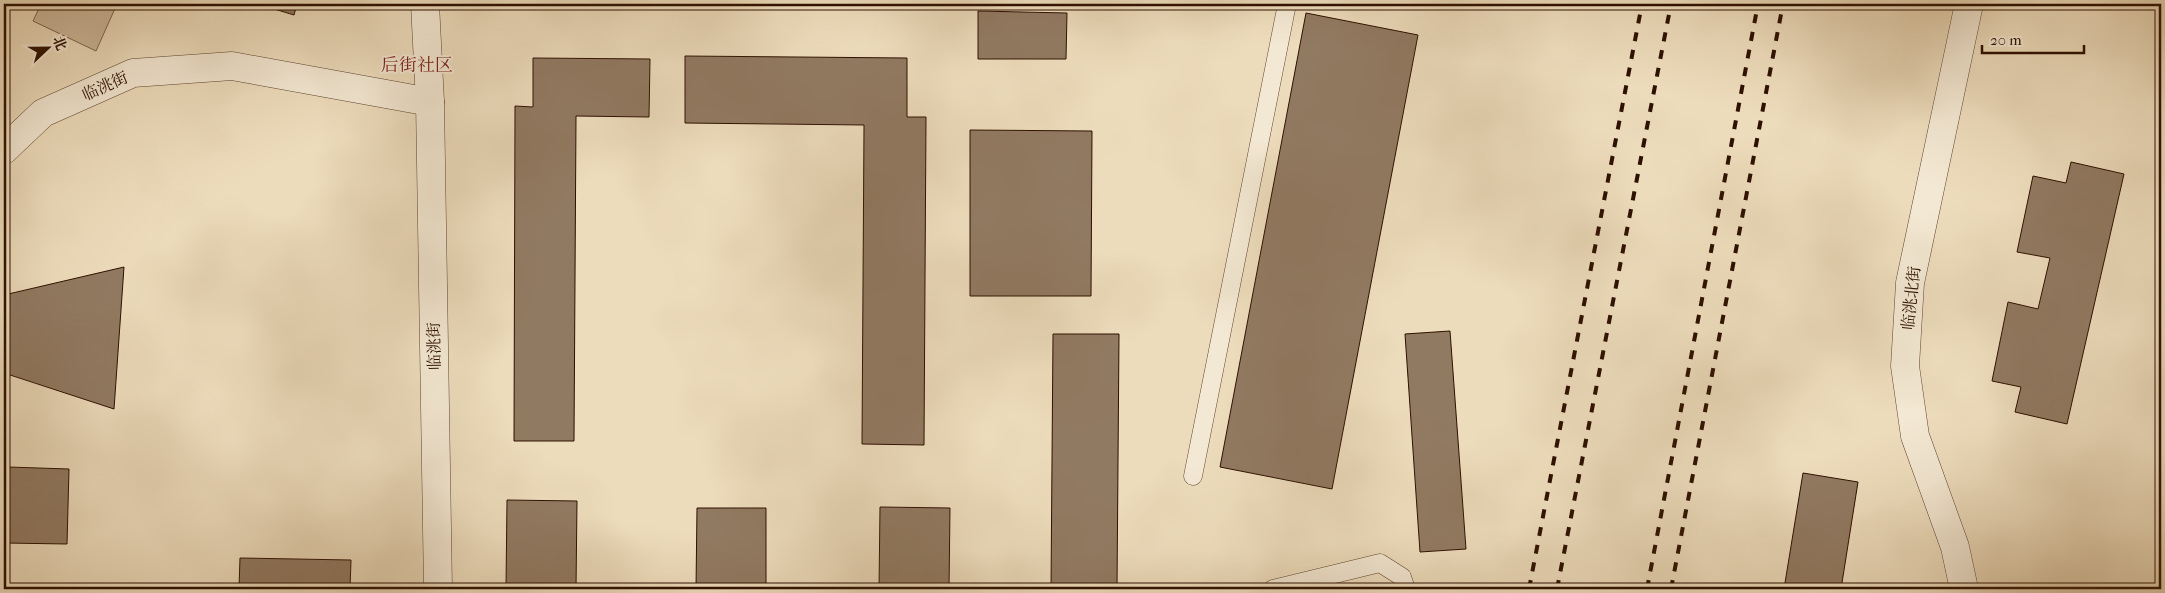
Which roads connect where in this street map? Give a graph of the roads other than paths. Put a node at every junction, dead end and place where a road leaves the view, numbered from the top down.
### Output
1 (425, 4) edge
2 (1288, 4) edge
3 (1969, 4) edge
4 (430, 102) junction
5 (4, 150) edge
6 (1193, 476) dead end
7 (438, 589) edge
8 (1273, 589) edge
9 (1406, 589) edge
10 (1964, 589) edge

1 - 4 street, 临洮街
2 - 6 lane
3 - 10 street, 临洮北街
4 - 5 street, 临洮街
4 - 7 street, 临洮街
8 - 9 lane

